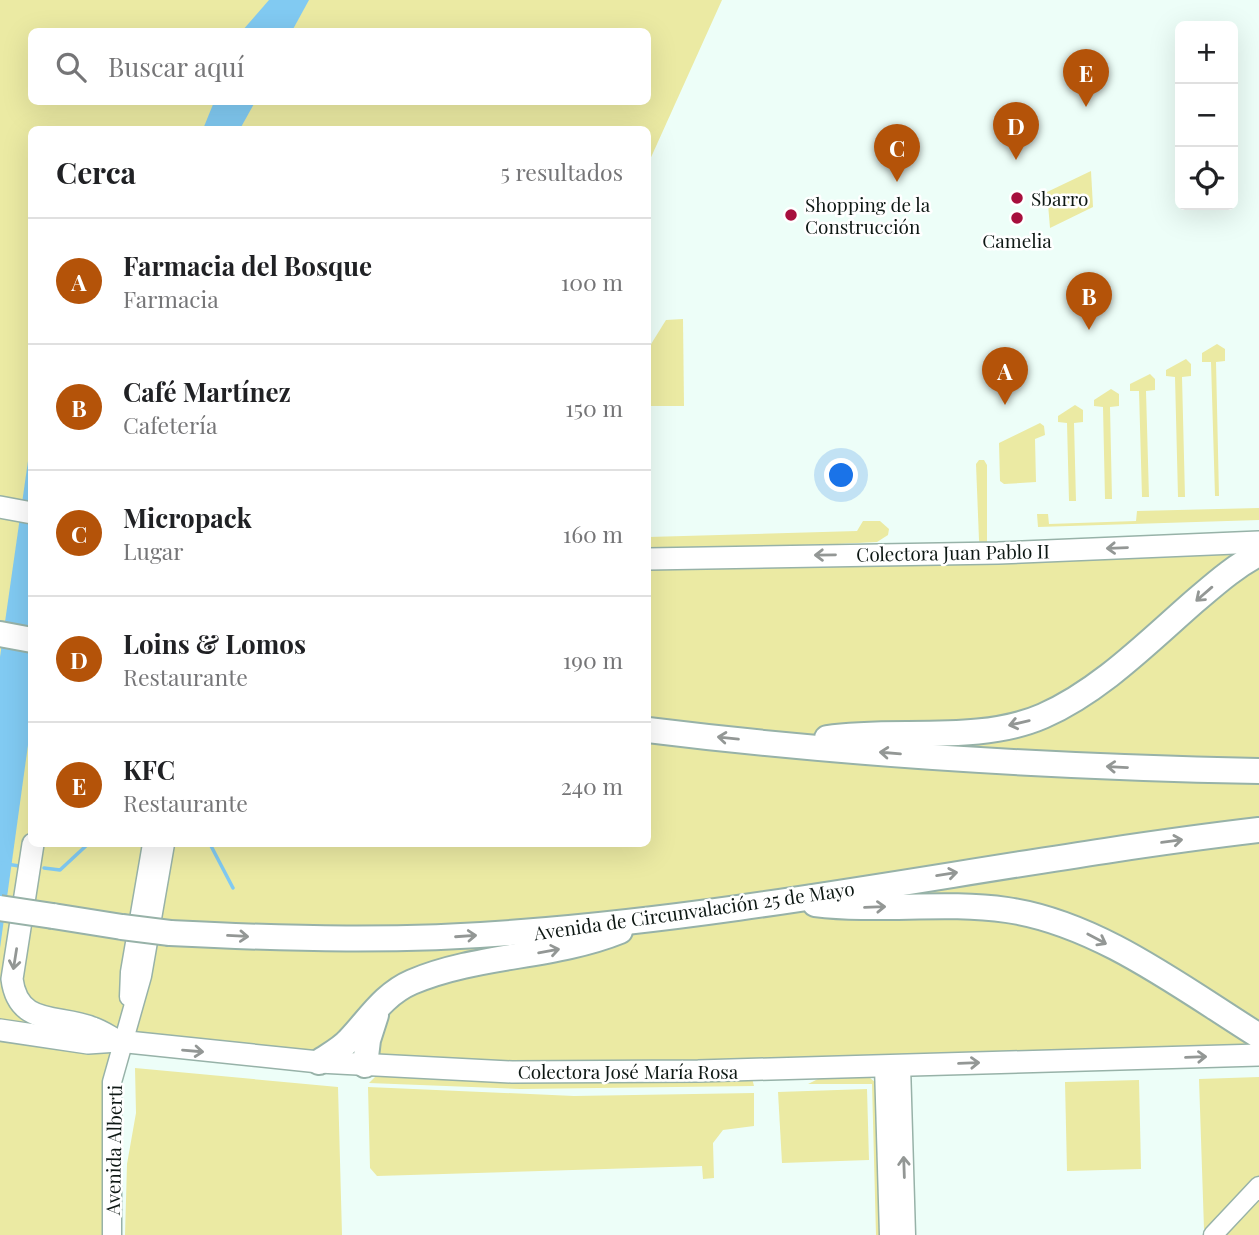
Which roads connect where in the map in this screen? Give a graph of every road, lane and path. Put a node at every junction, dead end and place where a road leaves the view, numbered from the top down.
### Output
1 (0, 508) edge
2 (28, 512) edge
3 (1259, 542) edge
4 (1259, 554) edge
5 (651, 559) edge
6 (0, 634) edge
7 (28, 639) edge
8 (651, 722) edge
9 (651, 730) edge
10 (673, 733) junction
11 (783, 744) junction
12 (1259, 771) edge
13 (1259, 830) edge
14 (33, 847) edge
15 (151, 847) edge
16 (164, 847) edge
17 (783, 901) junction
18 (0, 908) edge
19 (650, 920) junction
20 (383, 1002) junction
21 (4, 1031) edge
22 (124, 1036) junction
23 (1259, 1036) edge
24 (1259, 1055) edge
25 (319, 1062) junction
26 (365, 1065) junction
27 (892, 1066) junction
28 (1259, 1186) edge
29 (112, 1235) edge
30 (889, 1235) edge
31 (906, 1235) edge
32 (1213, 1235) edge

1 - 2 main road
3 -> 5 main road, Colectora Juan Pablo II
4 -> 11 highway
6 - 7 highway
8 - 10 highway
9 - 10 highway
11 -> 10 highway
12 -> 11 highway
17 -> 13 highway, Avenida de Circunvalación 25 de Mayo
14 -> 22 main road
15 - 22 street, Avenida Alberti
16 - 22 street, Avenida Alberti
17 - 19 highway, Avenida de Circunvalación 25 de Mayo
17 -> 23 highway
18 -> 19 highway, Avenida de Circunvalación 25 de Mayo, bridge
20 -> 19 highway
20 - 25 highway
20 - 26 highway
21 - 22 main road, Colectora José María Rosa
22 -> 25 main road, Colectora José María Rosa
22 - 29 street, Avenida Alberti
27 -> 24 main road, Colectora José María Rosa
25 - 26 main road, Colectora José María Rosa
26 - 27 main road, Colectora José María Rosa
27 - 30 street
31 -> 27 street
28 - 32 street

